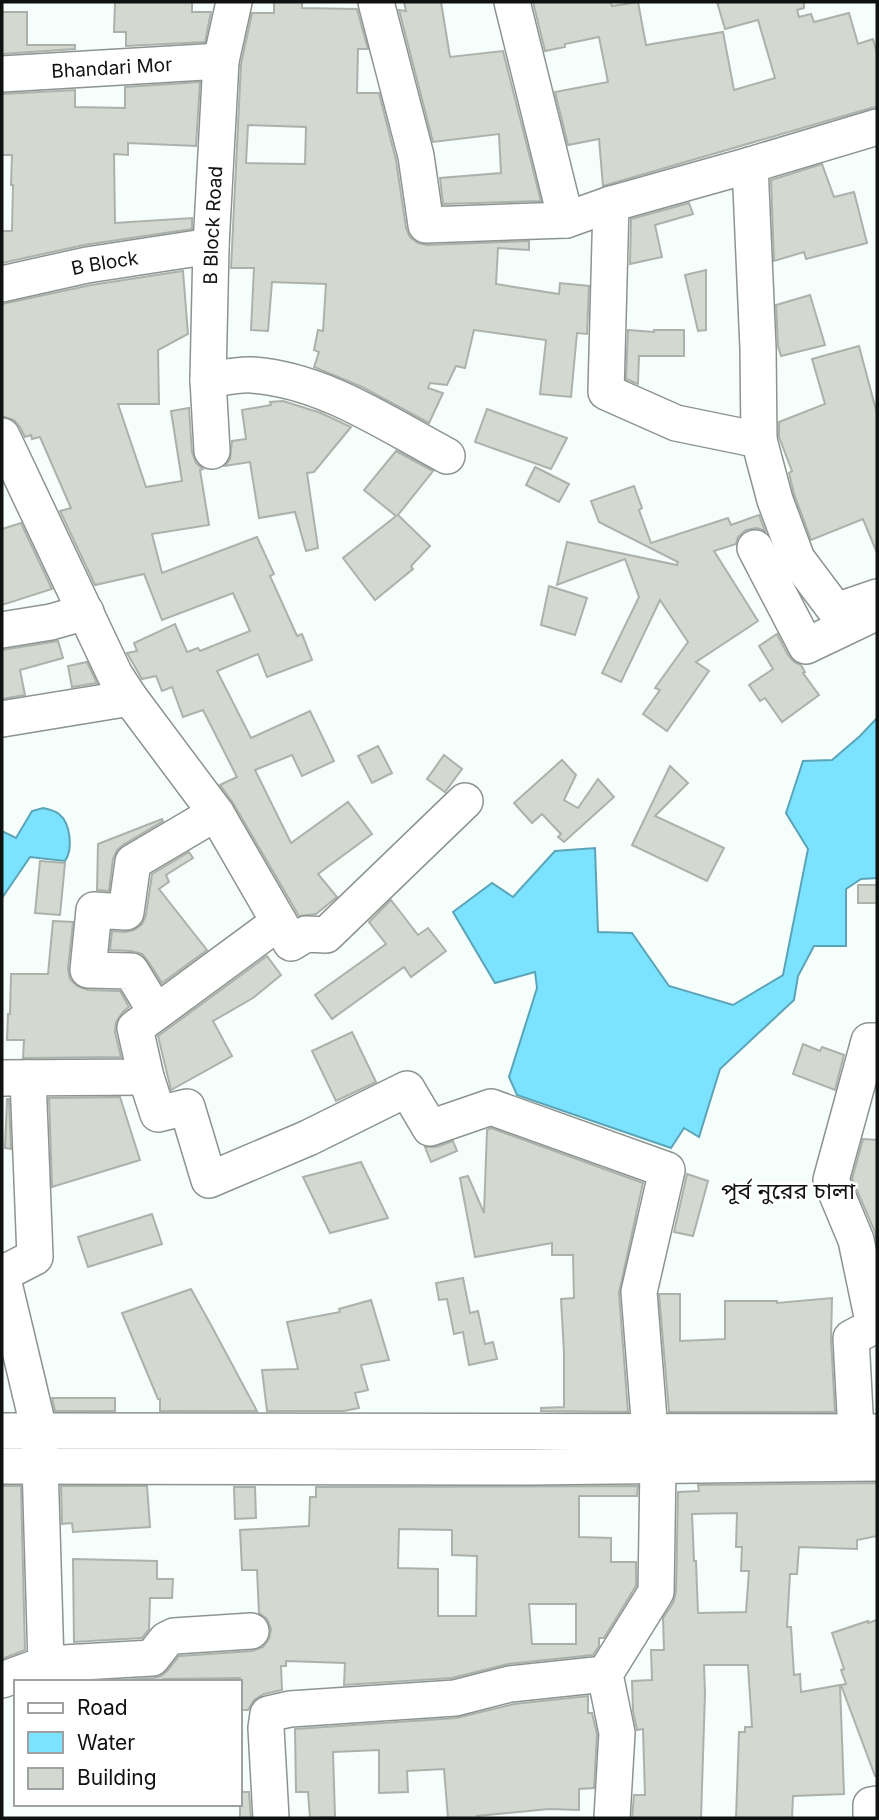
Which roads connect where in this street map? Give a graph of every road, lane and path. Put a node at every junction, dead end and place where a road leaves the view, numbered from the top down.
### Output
1 (234, 2) edge
2 (376, 2) edge
3 (512, 2) edge
4 (221, 61) junction
5 (2, 74) edge
6 (877, 127) edge
7 (750, 165) junction
8 (611, 204) junction
9 (566, 220) junction
10 (211, 246) junction
11 (2, 284) edge
12 (208, 380) junction
13 (2, 436) edge
14 (759, 440) junction
15 (212, 451) dead end
16 (447, 456) dead end
17 (755, 548) dead end
18 (877, 597) edge
19 (86, 612) junction
20 (877, 612) edge
21 (2, 630) edge
22 (130, 698) junction
23 (2, 719) edge
24 (465, 801) dead end
25 (216, 813) junction
26 (279, 922) junction
27 (156, 1012) junction
28 (877, 1041) edge
29 (146, 1077) junction
30 (15, 1078) edge
31 (2, 1275) edge
32 (39, 1430) junction
33 (2, 1431) edge
34 (650, 1432) junction
35 (867, 1432) edge
36 (877, 1462) edge
37 (2, 1466) edge
38 (40, 1466) junction
39 (658, 1466) junction
40 (251, 1631) dead end
41 (46, 1664) junction
42 (606, 1674) junction
43 (2, 1680) edge
44 (877, 1804) edge
45 (271, 1818) edge
46 (612, 1818) edge
47 (871, 1818) edge

1 - 4 street, B Block Road
2 - 9 street
3 - 9 street
4 - 5 street, Bhandari Mor
4 - 10 street, B Block Road
6 - 7 street
7 - 8 street
7 - 14 street
8 - 9 street
8 - 14 street
10 - 11 street, B Block
10 - 12 street, B Block Road
12 - 15 street, B Block Road
12 - 16 street
13 - 19 street
14 - 18 street
17 - 20 street
19 - 21 street
19 - 22 street
22 - 23 street
22 - 25 street
24 - 26 street
25 - 26 street
25 - 27 street
26 - 27 street
27 - 29 street
28 - 35 street
29 - 30 street
29 - 34 street
30 - 31 street
31 - 32 street
32 - 33 street
32 - 34 street
32 - 38 street
34 - 35 street
34 - 39 street
36 - 39 street
37 - 38 street
38 - 39 street
38 - 41 street
39 - 42 street
40 - 41 street
41 - 43 street
42 - 45 street
42 - 46 street
44 - 47 street

